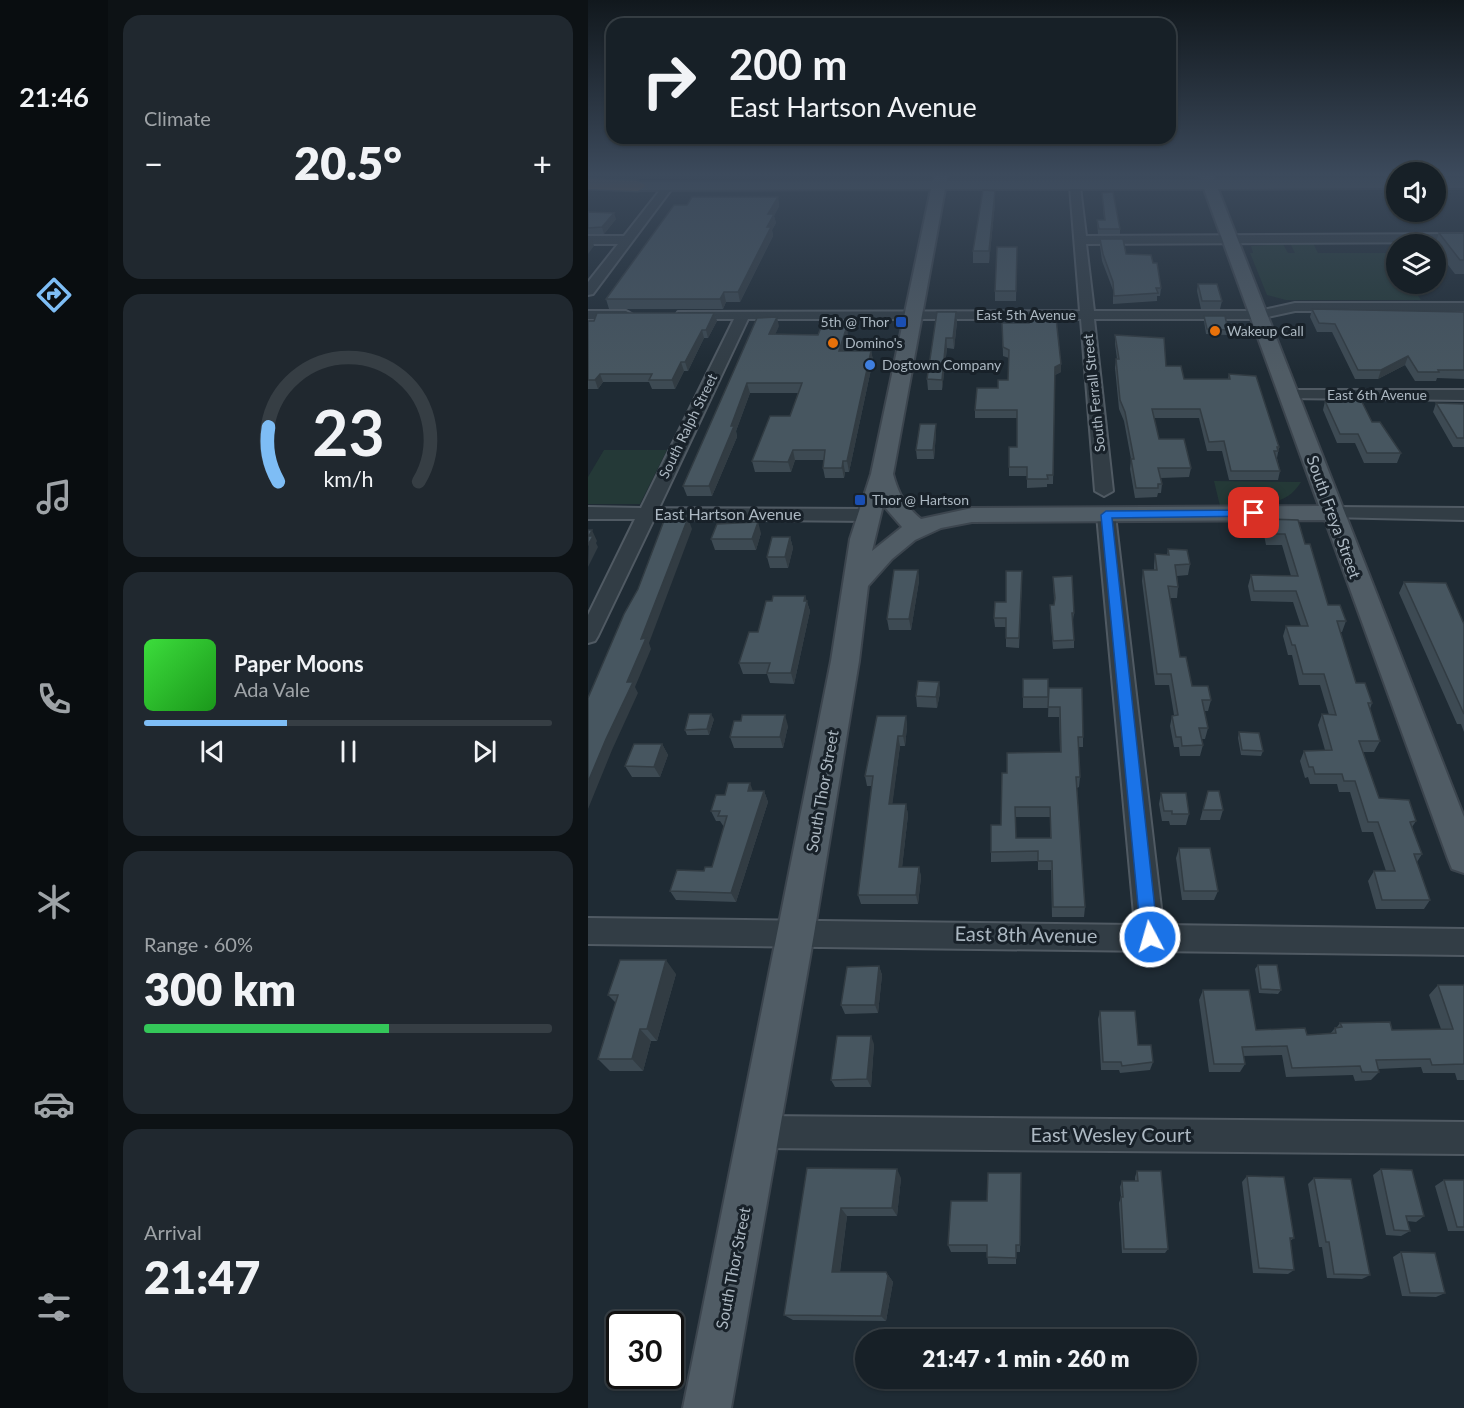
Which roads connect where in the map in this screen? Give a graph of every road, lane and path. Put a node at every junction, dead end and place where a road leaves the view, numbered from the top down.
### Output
1 (627, 240) edge
2 (1080, 240) edge
3 (927, 241) edge
4 (1233, 241) edge
5 (588, 291) edge
6 (1464, 307) edge
7 (588, 315) edge
8 (636, 315) edge
9 (672, 315) edge
10 (743, 315) junction
11 (912, 315) junction
12 (1086, 315) junction
13 (1259, 315) junction
14 (1289, 395) junction
15 (1464, 395) edge
16 (1315, 466) junction
17 (882, 474) junction
18 (1104, 491) dead end
19 (588, 513) edge
20 (646, 513) junction
21 (1254, 513) junction
22 (1333, 513) junction
23 (1464, 514) edge
24 (868, 515) junction
25 (1106, 515) junction
26 (916, 527) junction
27 (857, 583) junction
28 (588, 636) edge
29 (1464, 859) edge
30 (588, 931) edge
31 (796, 934) junction
32 (1150, 937) junction
33 (1464, 942) edge
34 (759, 1132) junction
35 (1464, 1138) edge
36 (707, 1408) edge

1 - 5 street
2 - 12 street, South Ferrall Street
3 - 11 main road, South Thor Street
4 - 13 main road, South Freya Street
6 - 13 street, East 5th Avenue
7 - 8 street
9 - 10 street, East 5th Avenue
10 - 11 street, East 5th Avenue
10 - 20 street, South Ralph Street
11 - 12 street, East 5th Avenue
11 - 17 main road, South Thor Street
12 - 13 street, East 5th Avenue
12 - 18 street, South Ferrall Street
13 - 14 main road, South Freya Street
14 - 15 street, East 6th Avenue
14 - 16 main road, South Freya Street
16 - 21 main road
16 - 22 main road, South Freya Street
17 - 24 main road, South Thor Street
17 - 26 main road
19 - 20 street, East Hartson Avenue
20 - 24 street, East Hartson Avenue
20 - 28 street, South Ralph Street
21 - 22 main road
21 - 25 main road
22 - 23 street
22 - 29 main road, South Freya Street
24 - 27 main road, South Thor Street
25 - 26 main road
25 - 32 street
26 - 27 main road
27 - 31 main road, South Thor Street
30 - 31 street, East 8th Avenue
31 - 32 street, East 8th Avenue
31 - 34 main road, South Thor Street
32 - 33 street, East 8th Avenue
34 - 35 street, East Wesley Court
34 - 36 main road, South Thor Street

